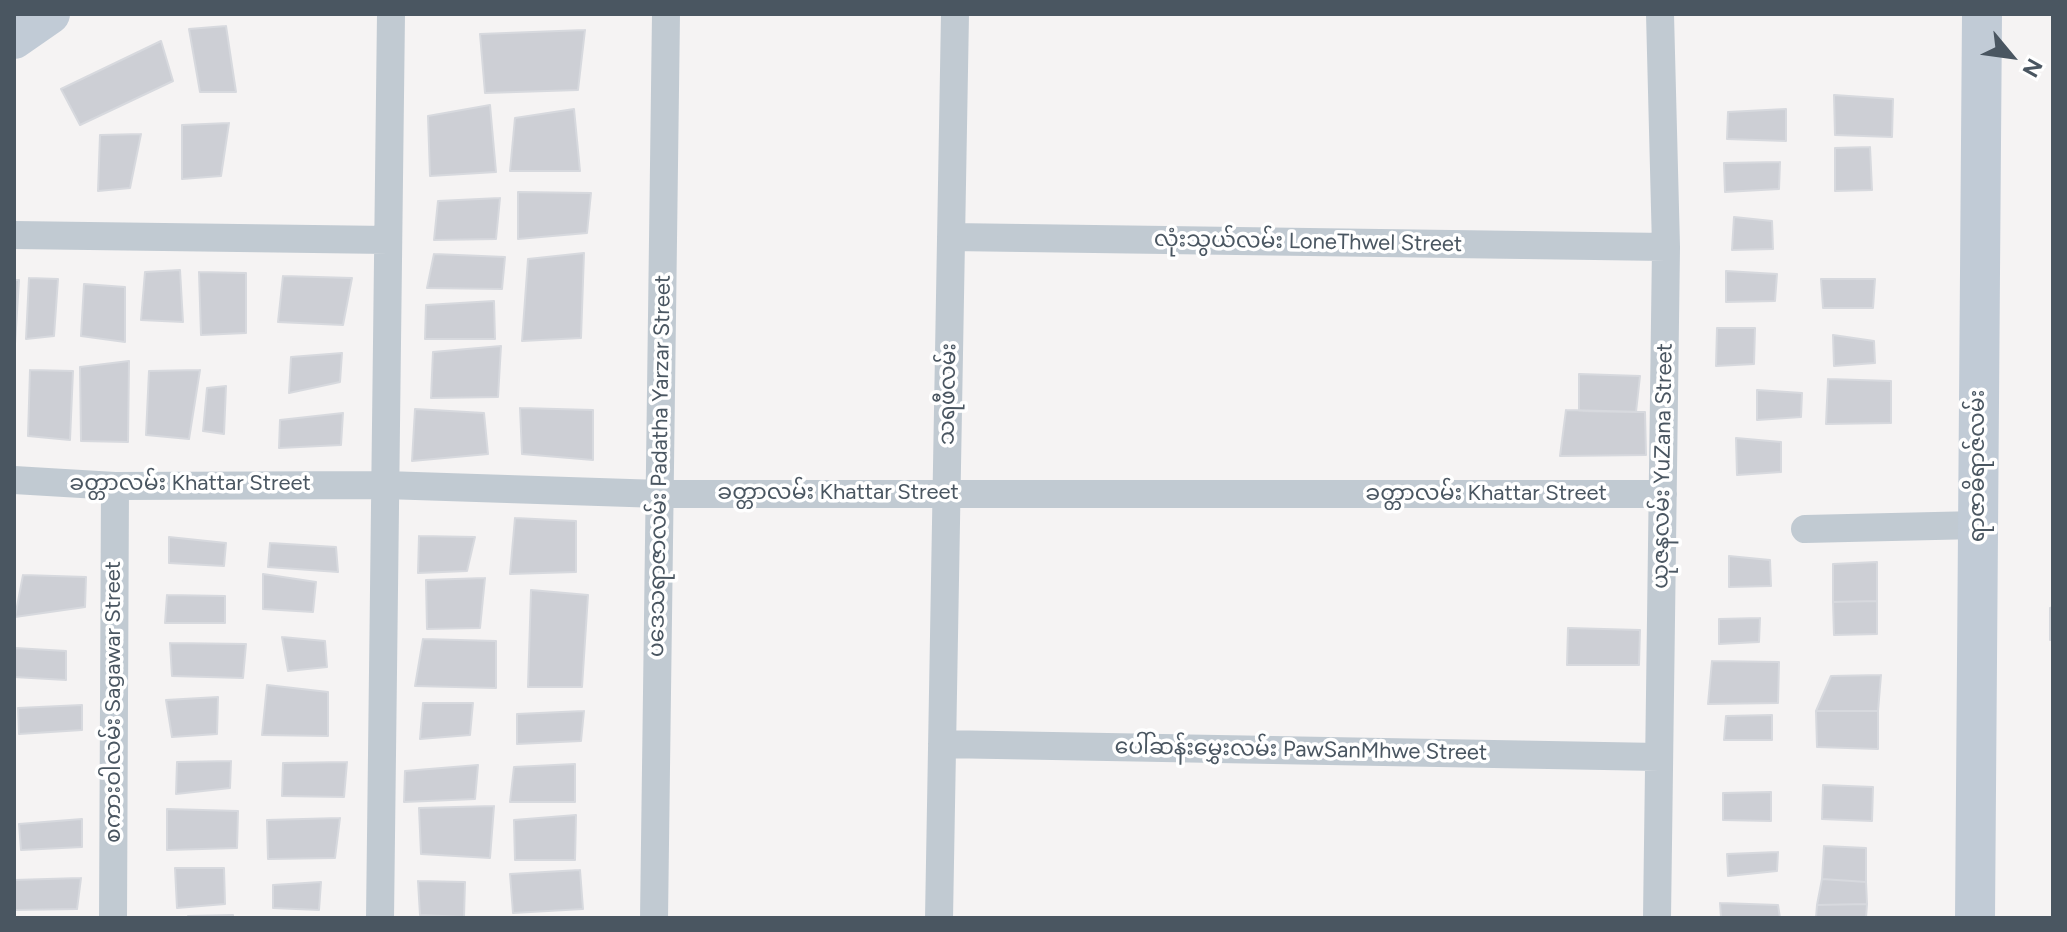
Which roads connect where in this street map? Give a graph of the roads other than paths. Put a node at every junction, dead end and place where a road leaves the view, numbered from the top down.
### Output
1 (50, 14) edge
2 (391, 14) edge
3 (666, 14) edge
4 (955, 14) edge
5 (1660, 14) edge
6 (1982, 14) edge
7 (14, 39) edge
8 (14, 235) edge
9 (951, 237) junction
10 (388, 240) junction
11 (1666, 247) junction
12 (14, 480) edge
13 (385, 485) junction
14 (115, 486) junction
15 (946, 492) junction
16 (660, 494) junction
17 (1663, 494) junction
18 (1978, 525) junction
19 (1805, 529) dead end
20 (942, 744) junction
21 (1659, 757) junction
22 (113, 918) edge
23 (380, 918) edge
24 (654, 918) edge
25 (939, 918) edge
26 (1657, 918) edge
27 (1975, 918) edge

1 - 7 street
2 - 10 street
3 - 16 street, ပဒေသရာဇာလမ်း Padatha Yarzar Street
4 - 9 street, သရဖီလမ်း
5 - 11 street, ယုဇနလမ်း YuZana Street
6 - 18 street, ရာဇာဓိရာဇ်လမ်း
8 - 10 street
9 - 11 street, လုံးသွယ်လမ်း LoneThwel Street
9 - 15 street, သရဖီလမ်း
10 - 13 street
11 - 17 street, ယုဇနလမ်း YuZana Street
12 - 14 street, ခတ္တာလမ်း Khattar Street
13 - 14 street, ခတ္တာလမ်း Khattar Street
13 - 16 street, ခတ္တာလမ်း Khattar Street
13 - 23 street
14 - 22 street, စကားဝါလမ်း Sagawar Street
15 - 16 street, ခတ္တာလမ်း Khattar Street
15 - 17 street, ခတ္တာလမ်း Khattar Street
15 - 20 street, သရဖီလမ်း
16 - 24 street, ပဒေသရာဇာလမ်း Padatha Yarzar Street
17 - 21 street, ယုဇနလမ်း YuZana Street
18 - 19 street
18 - 27 street, ရာဇာဓိရာဇ်လမ်း
20 - 21 street, ပေါ်ဆန်းမွှေးလမ်း PawSanMhwe Street
20 - 25 street, သရဖီလမ်း
21 - 26 street, ယုဇနလမ်း YuZana Street

